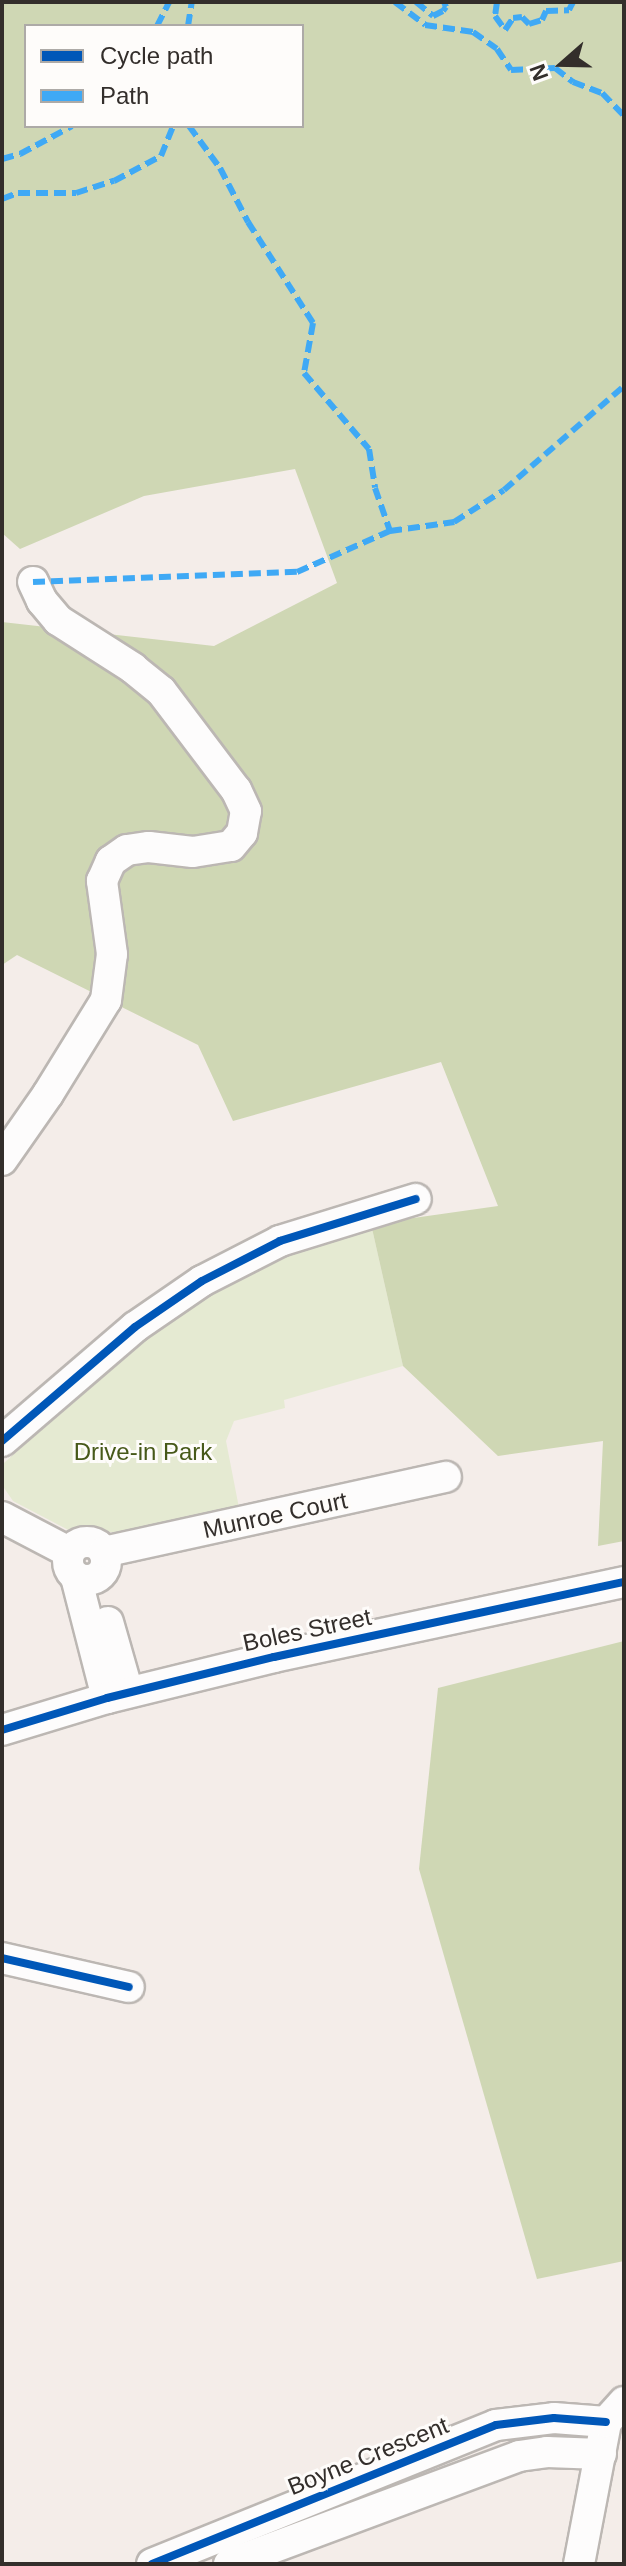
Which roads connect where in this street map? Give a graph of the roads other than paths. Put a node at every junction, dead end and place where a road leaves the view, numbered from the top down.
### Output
1 (33, 582) dead end
2 (2, 1160) edge
3 (416, 1199) dead end
4 (2, 1441) edge
5 (446, 1477) dead end
6 (2, 1517) edge
7 (86, 1565) junction
8 (624, 1582) edge
9 (118, 1695) junction
10 (2, 1730) edge
11 (2, 1958) edge
12 (129, 1987) dead end
13 (615, 2412) edge
14 (601, 2454) junction
15 (152, 2564) edge
16 (229, 2564) edge
17 (579, 2564) edge

1 - 2 street
3 - 4 street
5 - 7 street, Munroe Court
6 - 7 street
7 - 9 street
8 - 9 street, Boles Street
9 - 10 street, Boles Street
11 - 12 street
13 - 14 street, Boyne Crescent
13 - 15 street, Boyne Crescent
14 - 16 street
14 - 17 street, Boyne Crescent

